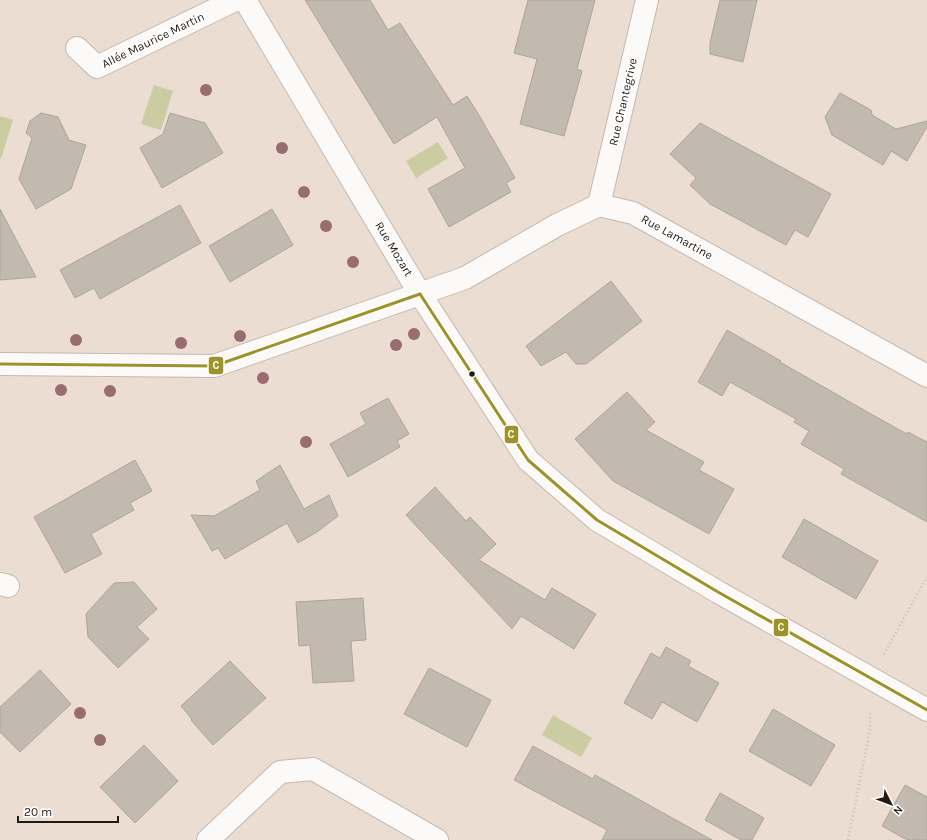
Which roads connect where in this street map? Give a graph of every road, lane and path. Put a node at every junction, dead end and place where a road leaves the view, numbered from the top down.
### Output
1 (235, 0) edge
2 (245, 0) edge
3 (647, 0) edge
4 (77, 48) dead end
5 (599, 205) junction
6 (420, 294) junction
7 (0, 364) edge
8 (927, 376) edge
9 (927, 578) edge
10 (871, 678) junction
11 (927, 710) edge
12 (208, 840) edge
13 (437, 840) edge
14 (848, 840) edge

1 - 4 street, Allée Maurice Martin
2 - 6 street, Rue Mozart
3 - 5 street, Rue Chantegrive
5 - 6 street
5 - 8 street, Rue Lamartine
6 - 7 street
6 - 10 street, Rue Mozart
9 - 10 path
10 - 11 street, Rue Mozart
10 - 14 path
12 - 13 street

